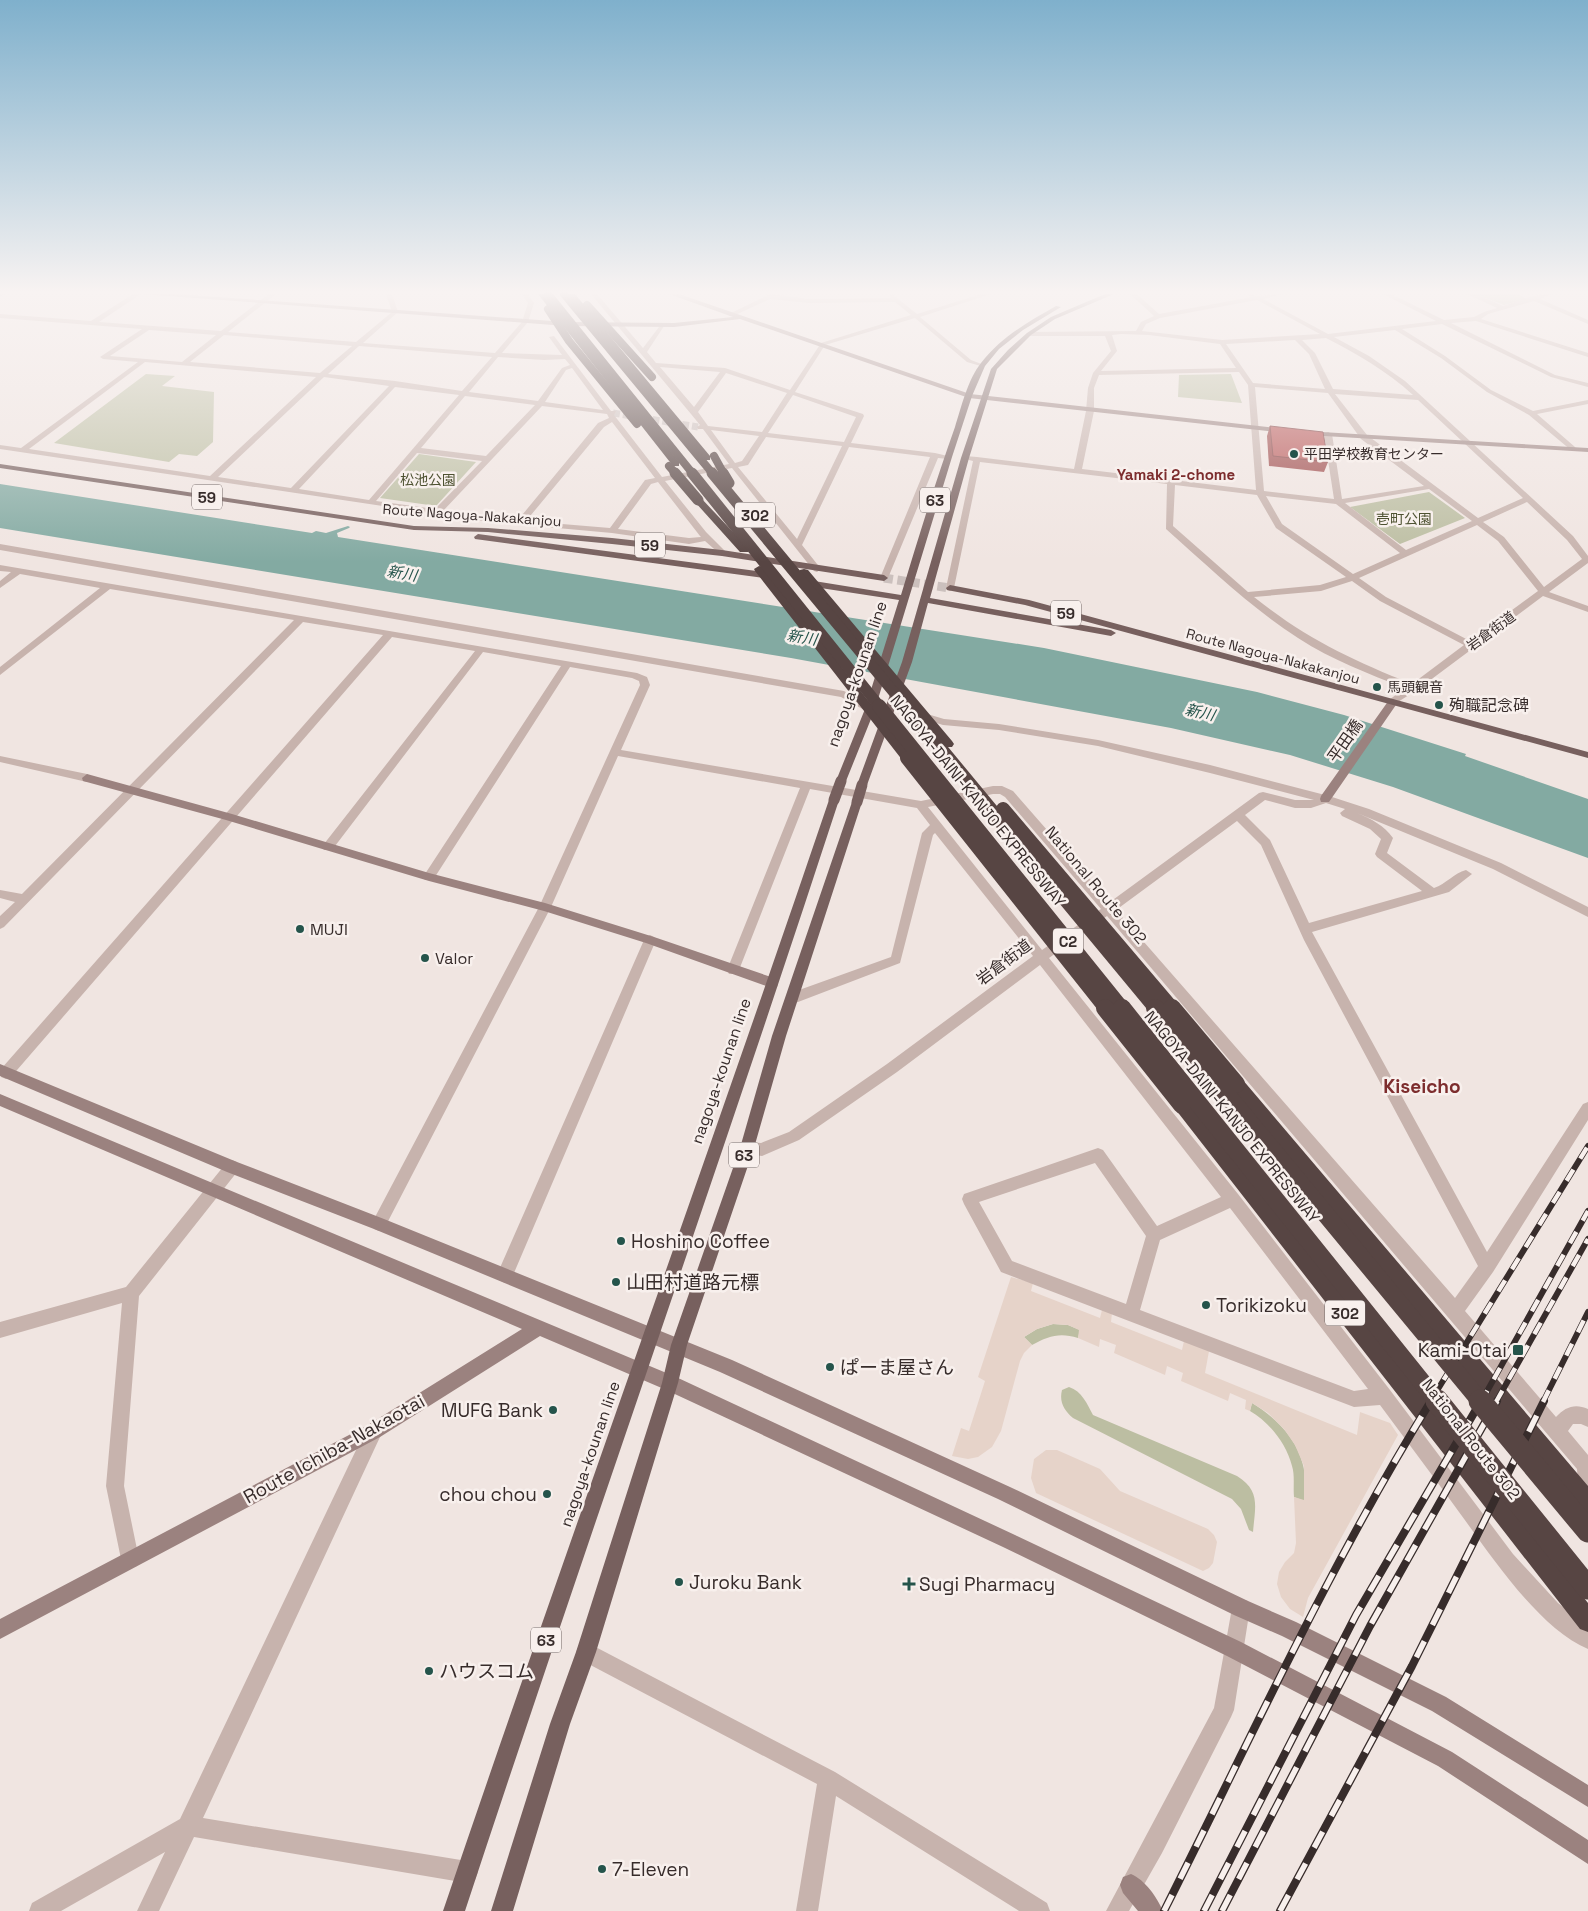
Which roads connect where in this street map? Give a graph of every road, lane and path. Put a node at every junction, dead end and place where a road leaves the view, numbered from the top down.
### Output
1 (114, 383) edge
2 (313, 383) edge
3 (388, 383) edge
4 (472, 383) edge
5 (554, 383) edge
6 (586, 383) edge
7 (604, 383) edge
8 (610, 383) edge
9 (620, 383) edge
10 (638, 383) edge
11 (647, 383) edge
12 (657, 383) edge
13 (669, 383) edge
14 (715, 383) edge
15 (766, 383) edge
16 (796, 383) edge
17 (931, 383) edge
18 (975, 383) edge
19 (989, 383) edge
20 (1093, 383) edge
21 (1326, 383) edge
22 (1404, 383) edge
23 (1479, 383) edge
24 (395, 384) junction
25 (1251, 385) joint
26 (663, 390) dead end
27 (791, 391) junction
28 (1330, 391) junction
29 (465, 392) junction
30 (969, 396) junction
31 (1421, 398) junction
32 (984, 399) junction
33 (1588, 402) edge
34 (674, 403) dead end
35 (540, 404) junction
36 (1090, 411) junction
37 (694, 412) junction
38 (1532, 413) junction
39 (611, 415) junction
40 (618, 427) junction
41 (702, 427) junction
42 (598, 428) junction
43 (1254, 428) junction
44 (1291, 431) edge
45 (1300, 432) edge
46 (766, 434) junction
47 (1328, 434) junction
48 (1364, 438) junction
49 (1468, 443) junction
50 (847, 444) junction
51 (0, 447) edge
52 (1572, 449) junction
53 (23, 450) junction
54 (415, 450) junction
55 (1588, 450) edge
56 (935, 454) junction
57 (948, 456) junction
58 (710, 457) junction
59 (965, 458) junction
60 (488, 459) junction
61 (977, 460) junction
62 (672, 465) junction
63 (0, 466) edge
64 (734, 466) junction
65 (1078, 470) junction
66 (212, 479) junction
67 (660, 480) junction
68 (1171, 482) junction
69 (1430, 488) junction
70 (294, 490) junction
71 (1260, 493) junction
72 (1527, 499) junction
73 (1338, 502) junction
74 (370, 503) junction
75 (437, 512) junction
76 (1479, 520) junction
77 (521, 522) junction
78 (414, 528) junction
79 (612, 530) junction
80 (706, 538) junction
81 (681, 544) junction
82 (798, 546) junction
83 (0, 547) edge
84 (722, 553) junction
85 (1406, 554) junction
86 (1588, 560) edge
87 (0, 561) edge
88 (0, 568) edge
89 (817, 569) junction
90 (14, 571) junction
91 (764, 576) junction
92 (884, 578) joint
93 (1352, 578) junction
94 (0, 585) edge
95 (108, 586) junction
96 (817, 587) junction
97 (950, 588) joint
98 (1544, 593) junction
99 (1247, 595) junction
100 (903, 601) junction
101 (924, 603) junction
102 (1588, 609) edge
103 (302, 618) junction
104 (390, 632) junction
105 (1180, 645) junction
106 (1471, 645) junction
107 (481, 649) junction
108 (882, 659) junction
109 (568, 663) junction
110 (0, 672) edge
111 (898, 685) junction
112 (1414, 688) junction
113 (1393, 702) junction
114 (870, 709) junction
115 (924, 716) junction
116 (884, 727) junction
117 (614, 752) junction
118 (1588, 755) edge
119 (0, 759) edge
120 (806, 785) junction
121 (134, 791) junction
122 (1325, 797) junction
123 (921, 805) junction
124 (1238, 815) junction
125 (228, 817) junction
126 (936, 826) junction
127 (328, 847) junction
128 (1466, 874) dead end
129 (429, 877) junction
130 (1432, 892) junction
131 (0, 894) edge
132 (24, 899) junction
133 (545, 907) junction
134 (1108, 910) junction
135 (1588, 912) edge
136 (0, 924) edge
137 (1305, 929) junction
138 (650, 940) junction
139 (1041, 956) junction
140 (733, 970) junction
141 (772, 983) junction
142 (793, 998) junction
143 (3, 1071) edge
144 (0, 1100) edge
145 (1588, 1108) edge
146 (747, 1148) junction
147 (232, 1167) junction
148 (212, 1192) junction
149 (1233, 1199) junction
150 (379, 1224) junction
151 (1154, 1235) junction
152 (1487, 1267) junction
153 (505, 1275) junction
154 (131, 1292) junction
155 (1455, 1311) junction
156 (1131, 1314) junction
157 (538, 1328) junction
158 (0, 1330) edge
159 (652, 1334) junction
160 (679, 1345) junction
161 (640, 1371) junction
162 (670, 1383) junction
163 (1384, 1396) junction
164 (1588, 1418) edge
165 (374, 1431) junction
166 (1558, 1435) junction
167 (1587, 1467) edge
168 (1588, 1495) edge
169 (1588, 1503) edge
170 (1588, 1531) edge
171 (130, 1559) junction
172 (1588, 1588) edge
173 (1241, 1608) junction
174 (1588, 1621) edge
175 (0, 1629) edge
176 (1588, 1639) edge
177 (1234, 1649) junction
178 (586, 1652) junction
179 (828, 1779) junction
180 (1588, 1797) edge
181 (189, 1826) junction
182 (1588, 1853) edge
183 (467, 1872) junction
184 (1131, 1886) junction
185 (40, 1911) edge
186 (148, 1911) edge
187 (454, 1911) edge
188 (502, 1911) edge
189 (807, 1911) edge
190 (1039, 1911) edge
191 (1117, 1911) edge
192 (1152, 1911) edge

1 - 53 street
2 - 66 street
3 - 24 street
4 - 29 street
5 - 35 street
6 - 39 street
7 - 62 highway, bridge
8 - 62 highway
9 - 172 highway, NAGOYA-DAINI-KANJO EXPRESSWAY / C2, bridge
10 - 170 highway, NAGOYA-DAINI-KANJO EXPRESSWAY / C2, bridge
11 - 58 highway, National Route 302 / 302
12 - 26 highway, bridge
13 - 37 street
14 - 37 street
15 - 27 street
16 - 27 street
17 - 30 street
18 - 30 main road, nagoya-kounan line / 63
19 - 32 main road, 63
20 - 36 street
21 - 28 street
22 - 31 street
23 - 38 street
24 - 29 street
24 - 70 street
25 - 28 street
25 - 43 street
27 - 46 street
27 - 50 street
28 - 31 street
28 - 48 street
29 - 35 street
29 - 54 street
30 - 32 street
30 - 57 main road, nagoya-kounan line / 63
31 - 49 street
32 - 36 street
32 - 59 main road, 63
33 - 38 street
34 - 58 highway
35 - 39 street
35 - 60 street
36 - 43 street
36 - 65 street
37 - 41 street
38 - 52 street
39 - 40 street
39 - 42 street
40 - 42 street
40 - 67 street
41 - 46 street
41 - 64 street
42 - 77 street
43 - 44 street
43 - 71 street
45 - 47 street
46 - 50 street
46 - 64 street
47 - 48 street
47 - 73 street
48 - 49 street
48 - 69 street
49 - 52 street
49 - 72 street
50 - 56 street
50 - 82 street
51 - 53 street
52 - 55 street
53 - 66 street
54 - 60 street
54 - 74 street
56 - 57 street
56 - 92 street
57 - 100 main road, nagoya-kounan line / 63
58 - 96 highway, National Route 302 / 302, bridge
59 - 61 street
59 - 101 main road, 63
60 - 75 street
61 - 65 street
61 - 97 street
62 - 91 highway, National Route 302 / 302, bridge
63 - 78 main road, Route Nagoya-Nakakanjou / 59
64 - 67 street
64 - 82 street
65 - 68 street
66 - 70 street
67 - 79 street
67 - 80 street
68 - 71 street
68 - 99 street
69 - 73 street
69 - 76 street
70 - 74 street
71 - 73 street
71 - 93 street
72 - 76 street
72 - 86 street
73 - 85 street
74 - 75 street
75 - 77 street
76 - 85 street
76 - 98 street
77 - 79 street
78 - 81 main road, Route Nagoya-Nakakanjou / 59
78 - 91 main road
79 - 81 street
80 - 81 street
80 - 84 street
81 - 84 main road, Route Nagoya-Nakakanjou / 59
82 - 89 street
83 - 114 street
84 - 89 main road, Route Nagoya-Nakakanjou / 59
85 - 93 street
86 - 98 street, 岩倉街道
87 - 90 street
88 - 90 street
89 - 92 main road, Route Nagoya-Nakakanjou / 59
90 - 94 street
90 - 95 street
91 - 114 highway, National Route 302 / 302
93 - 99 street
93 - 106 street
95 - 103 street
95 - 110 street
96 - 100 main road
96 - 108 highway, National Route 302 / 302
97 - 105 main road, Route Nagoya-Nakakanjou / 59
98 - 102 street
98 - 106 street, 岩倉街道
99 - 112 street
100 - 108 main road, nagoya-kounan line / 63
101 - 105 main road
101 - 111 main road, 63
103 - 104 street
103 - 121 street
104 - 107 street
104 - 125 street
105 - 113 main road, Route Nagoya-Nakakanjou / 59
106 - 112 street, 岩倉街道
107 - 109 street
107 - 127 street
108 - 111 highway, National Route 302 / 302
108 - 114 main road, nagoya-kounan line / 63
109 - 117 street
109 - 129 street
111 - 115 highway, National Route 302 / 302
111 - 116 main road, 63
112 - 113 street, 岩倉街道
113 - 118 main road, Route Nagoya-Nakakanjou / 59
113 - 122 street, 平田橋
114 - 116 highway, National Route 302 / 302
114 - 141 main road, nagoya-kounan line / 63, bridge
115 - 122 street
115 - 169 highway, National Route 302 / 302, bridge
116 - 142 main road, 63, bridge
116 - 174 highway, National Route 302 / 302, bridge
117 - 120 street
117 - 133 street
119 - 121 street
120 - 123 street
120 - 140 street
121 - 125 street
121 - 132 street
122 - 124 street, 岩倉街道
122 - 130 street
122 - 135 street
123 - 126 street
123 - 134 street
124 - 134 street, 岩倉街道
124 - 137 street
125 - 127 street
125 - 143 street
126 - 139 street
126 - 142 street
127 - 129 street
128 - 130 street
129 - 133 street
130 - 137 street
131 - 132 street
132 - 136 street
133 - 138 street
133 - 150 street
134 - 139 street, 岩倉街道
134 - 155 street
137 - 152 street
138 - 140 street
138 - 153 street
139 - 146 street, 岩倉街道
139 - 149 street
140 - 141 street
141 - 159 main road, nagoya-kounan line / 63
142 - 146 main road, 63
143 - 147 street
144 - 148 street
145 - 152 street
146 - 160 main road, 63
147 - 148 street
147 - 150 street
148 - 154 street
148 - 157 street
149 - 151 street
149 - 163 street
150 - 153 street
151 - 156 street
151 - 156 street
152 - 155 street
153 - 159 street
154 - 158 street
154 - 171 street
155 - 166 street
156 - 163 street
157 - 161 street
157 - 165 street, Route Ichiba-Nakaotai
159 - 160 street
159 - 161 main road, nagoya-kounan line / 63
160 - 162 main road, 63
160 - 173 street
161 - 162 street
161 - 183 main road, nagoya-kounan line / 63
162 - 177 street
162 - 178 main road, 63
163 - 176 street
164 - 166 street
165 - 171 street, Route Ichiba-Nakaotai
165 - 181 street
166 - 167 street
167 - 168 street
171 - 175 street, Route Ichiba-Nakaotai
173 - 177 street
173 - 180 street
177 - 182 street
177 - 184 street
178 - 179 street
178 - 188 main road, 63
179 - 189 street
179 - 190 street
181 - 183 street
181 - 185 street
181 - 186 street
183 - 187 main road, nagoya-kounan line / 63
184 - 191 street
184 - 192 street

